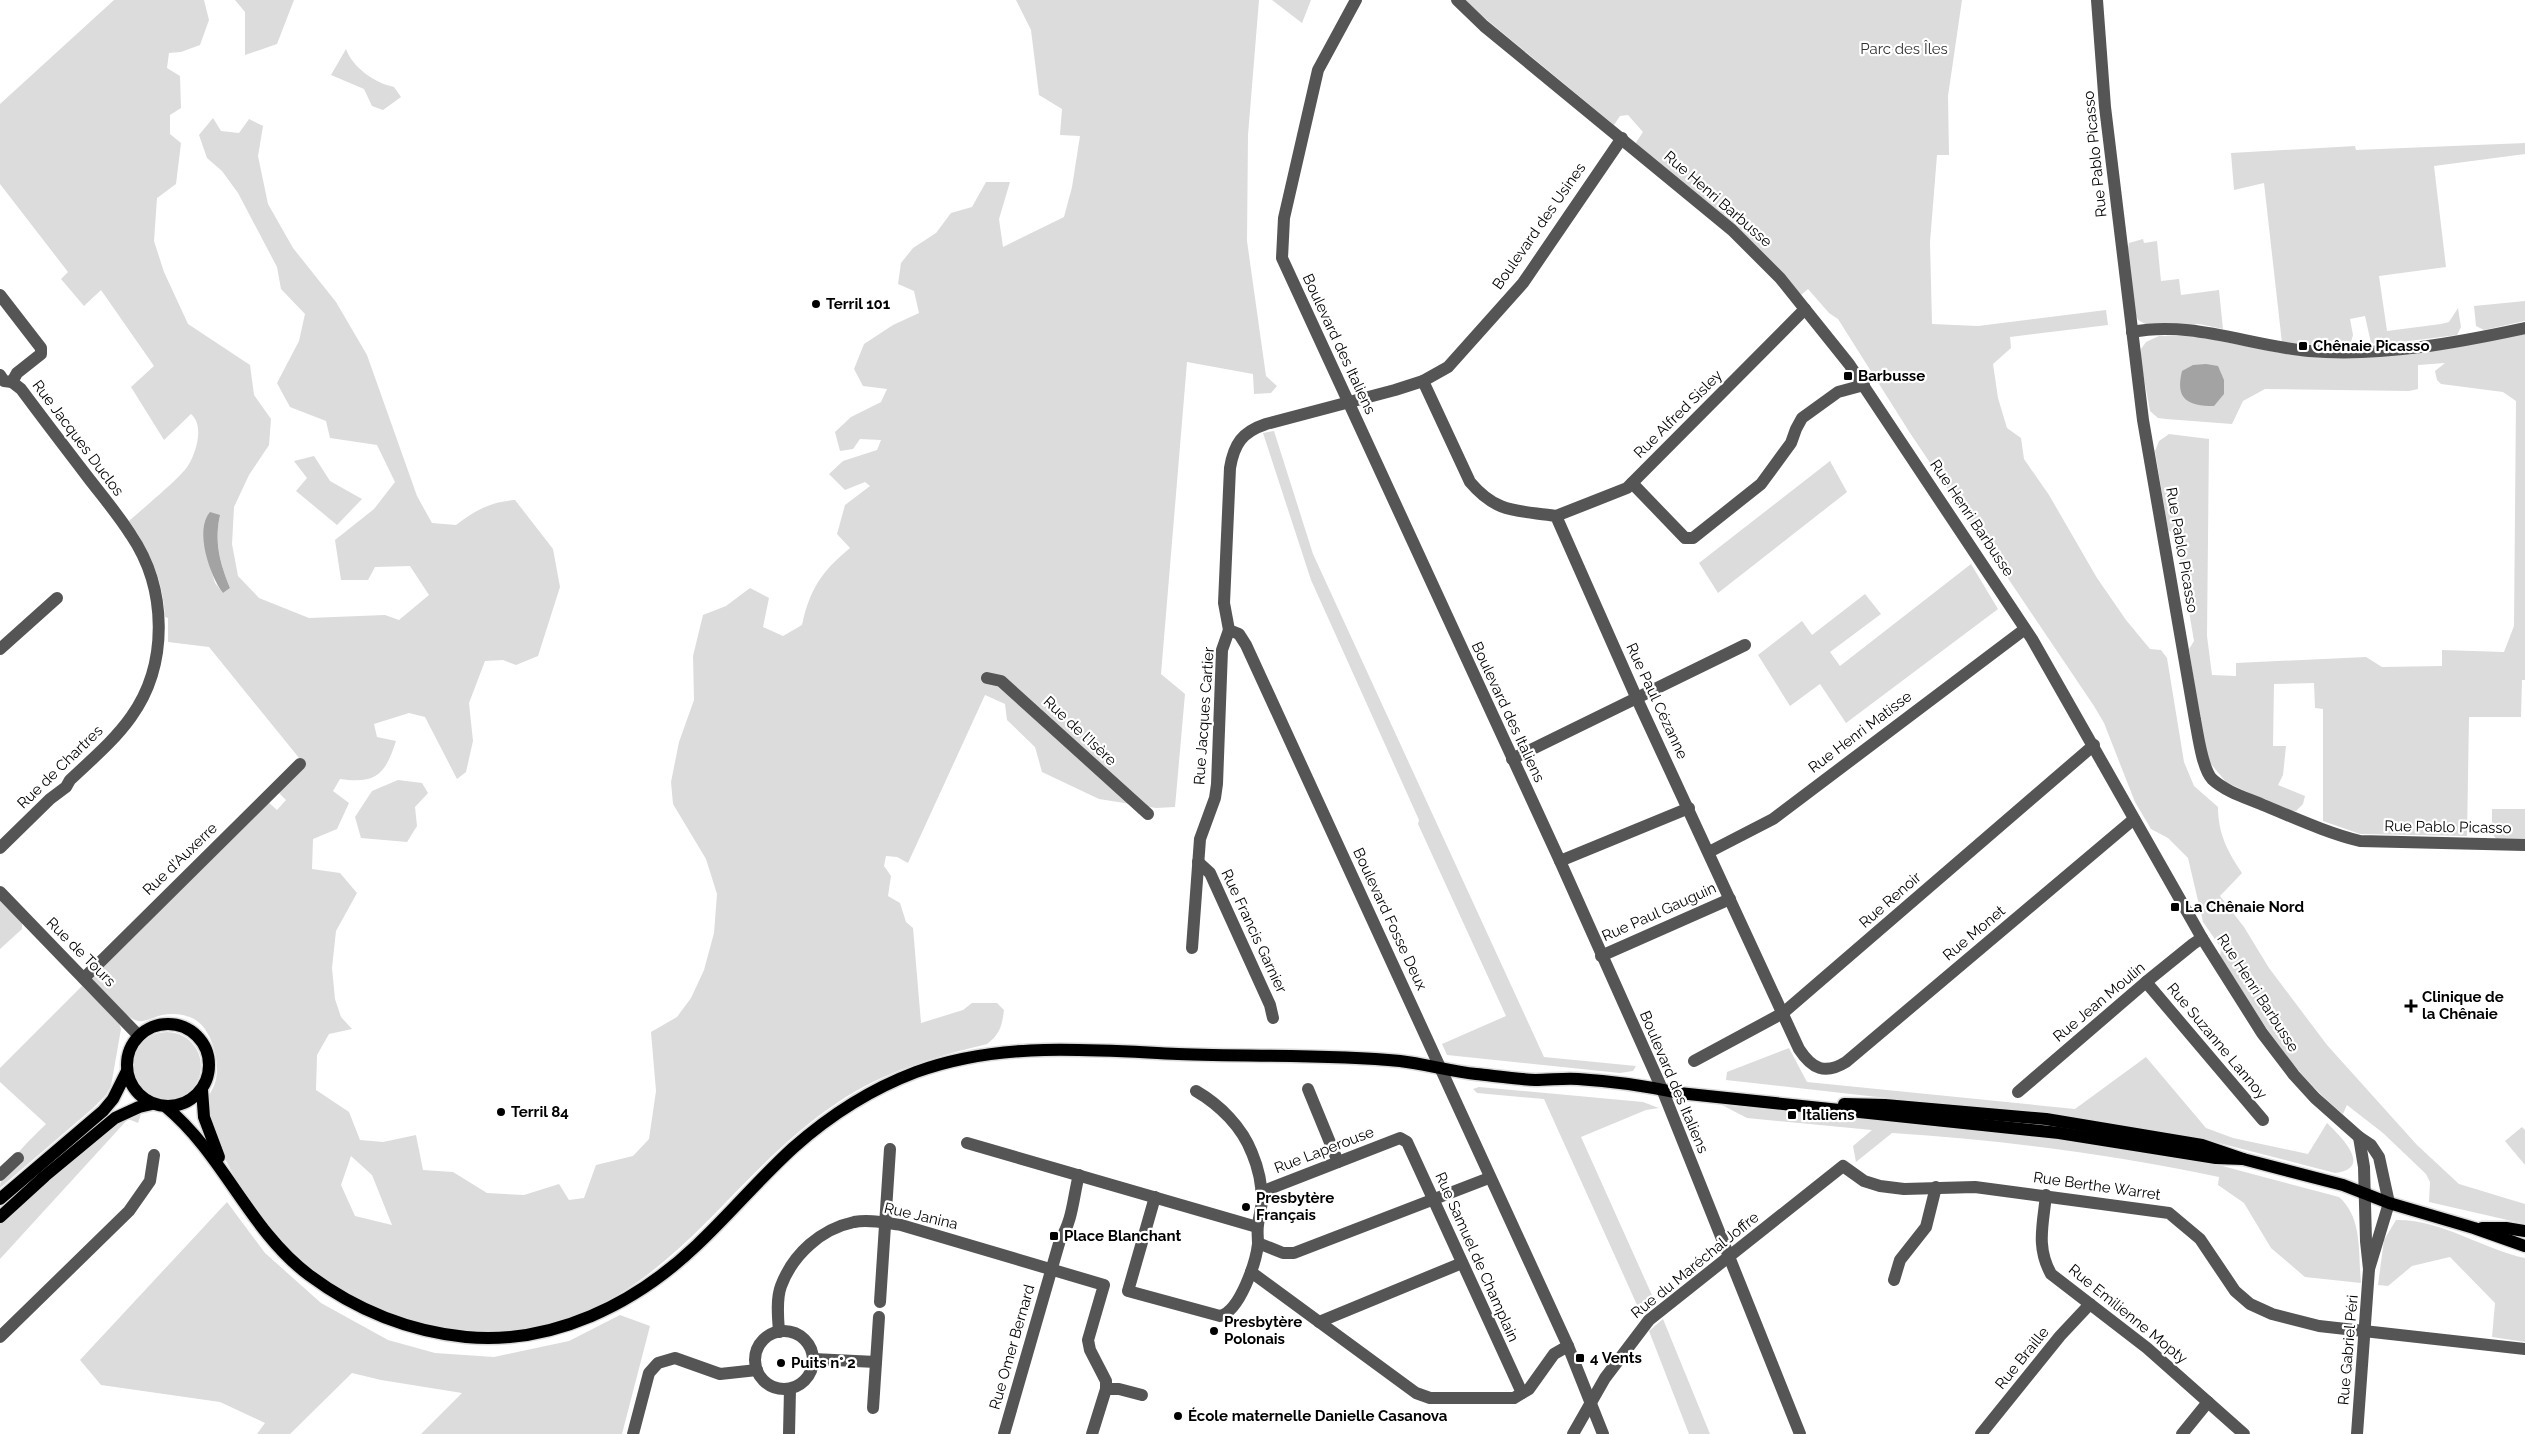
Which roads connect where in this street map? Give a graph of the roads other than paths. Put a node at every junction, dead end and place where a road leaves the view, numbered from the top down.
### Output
1 (1356, 0) edge
2 (1457, 0) edge
3 (2097, 0) edge
4 (1622, 138) junction
5 (0, 295) edge
6 (1806, 309) junction
7 (2525, 328) edge
8 (2132, 332) junction
9 (4, 380) edge
10 (1423, 380) junction
11 (1864, 385) junction
12 (1347, 402) junction
13 (1632, 483) junction
14 (1556, 516) junction
15 (132, 535) joint
16 (57, 598) dead end
17 (2025, 629) junction
18 (1229, 630) junction
19 (1745, 645) dead end
20 (0, 649) edge
21 (987, 678) dead end
22 (1637, 699) junction
23 (2094, 745) junction
24 (1512, 759) junction
25 (300, 764) dead end
26 (1689, 808) junction
27 (1148, 814) dead end
28 (2134, 819) junction
29 (2525, 845) edge
30 (0, 848) edge
31 (1709, 852) junction
32 (1560, 861) junction
33 (1198, 862) junction
34 (0, 892) edge
35 (1730, 899) junction
36 (2202, 938) junction
37 (1192, 948) dead end
38 (1601, 956) junction
39 (84, 978) junction
40 (2146, 982) junction
41 (1783, 1013) junction
42 (1273, 1018) dead end
43 (139, 1036) junction
44 (1694, 1061) dead end
45 (1440, 1069) junction
46 (1834, 1069) joint
47 (127, 1071) junction
48 (1308, 1089) dead end
49 (202, 1090) junction
50 (1662, 1090) junction
51 (1196, 1091) dead end
52 (2018, 1092) dead end
53 (152, 1104) junction
54 (166, 1107) junction
55 (2263, 1120) dead end
56 (2359, 1137) junction
57 (1400, 1138) joint
58 (968, 1143) dead end
59 (890, 1149) dead end
60 (154, 1154) dead end
61 (18, 1158) dead end
62 (1338, 1162) junction
63 (1844, 1166) joint
64 (225, 1171) junction
65 (0, 1175) edge
66 (1079, 1175) junction
67 (1489, 1178) junction
68 (1936, 1187) junction
69 (1261, 1192) junction
70 (2364, 1194) junction
71 (2046, 1195) junction
72 (1155, 1197) junction
73 (0, 1199) edge
74 (1434, 1199) junction
75 (2389, 1203) junction
76 (0, 1217) edge
77 (886, 1223) junction
78 (1257, 1227) junction
79 (2474, 1228) junction
80 (2525, 1231) edge
81 (1258, 1243) junction
82 (2525, 1246) edge
83 (1730, 1257) junction
84 (1462, 1263) junction
85 (1051, 1269) junction
86 (2369, 1269) junction
87 (1252, 1272) junction
88 (1894, 1280) dead end
89 (880, 1302) dead end
90 (2090, 1304) junction
91 (879, 1317) dead end
92 (1319, 1322) junction
93 (2367, 1331) junction
94 (778, 1332) junction
95 (0, 1337) edge
96 (1568, 1346) junction
97 (2525, 1350) edge
98 (813, 1359) junction
99 (876, 1362) junction
100 (757, 1370) junction
101 (790, 1389) junction
102 (1106, 1389) junction
103 (1522, 1393) junction
104 (1142, 1394) dead end
105 (1590, 1402) junction
106 (2208, 1402) junction
107 (874, 1408) dead end
108 (633, 1434) edge
109 (789, 1434) edge
110 (1004, 1434) edge
111 (1092, 1434) edge
112 (1573, 1434) edge
113 (1604, 1434) edge
114 (1800, 1434) edge
115 (1981, 1434) edge
116 (2182, 1434) edge
117 (2244, 1434) edge
118 (2358, 1434) edge

1 - 12 street, Boulevard des Italiens
2 - 4 street, Rue Henri Barbusse
3 - 8 street, Rue Pablo Picasso
4 - 6 street, Rue Henri Barbusse
4 - 10 street, Boulevard des Usines
5 - 9 street, Rue Jacques Duclos
6 - 11 street, Rue Henri Barbusse
6 - 13 street, Rue Alfred Sisley
7 - 8 street
8 - 29 street, Rue Pablo Picasso
9 - 15 street, Rue Jacques Duclos
10 - 12 street, Boulevard des Usines
10 - 14 street
11 - 13 street
11 - 17 street, Rue Henri Barbusse
12 - 18 street, Boulevard des Usines
12 - 24 street, Boulevard des Italiens
13 - 14 street, Rue Alfred Sisley
14 - 22 street, Rue Paul Cézanne
15 - 30 street, Rue de Chartres
16 - 20 street
17 - 23 street, Rue Henri Barbusse
17 - 31 street, Rue Henri Matisse
18 - 33 street, Rue Jacques Cartier
18 - 45 street, Boulevard Fosse Deux
19 - 22 street
21 - 27 street, Rue de l'Isère
22 - 24 street
22 - 26 street, Rue Paul Cézanne
23 - 28 street, Rue Henri Barbusse
23 - 41 street, Rue Renoir
24 - 32 street, Boulevard des Italiens
25 - 39 street, Rue d'Auxerre
26 - 31 street, Rue Paul Cézanne
26 - 32 street
28 - 36 street, Rue Henri Barbusse
28 - 46 street, Rue Monet
31 - 35 street, Rue Paul Cézanne
32 - 38 street, Boulevard des Italiens
33 - 37 street, Rue Jacques Cartier
33 - 42 street, Rue Francis Garnier
34 - 39 street, Rue de Tours
35 - 38 street, Rue Paul Gauguin
35 - 41 street, Rue Paul Cézanne
36 - 40 street, Rue Jean Moulin
36 - 56 street, Rue Henri Barbusse
38 - 50 street, Boulevard des Italiens
39 - 43 street, Rue de Tours
40 - 52 street, Rue Jean Moulin
40 - 55 street, Rue Suzanne Lannoy
41 - 44 street, Rue Renoir
41 - 46 street, Rue Paul Cézanne
43 - 47 main road
43 - 49 main road
45 - 50 main road
45 - 64 main road
45 - 67 street, Boulevard Fosse Deux
47 - 53 main road
47 - 73 main road
48 - 62 street
49 - 54 main road
49 - 64 main road
50 - 70 main road
50 - 83 street, Boulevard des Italiens
51 - 69 street
53 - 54 main road
53 - 76 main road
54 - 64 main road
56 - 70 street
56 - 75 street, Rue Henri Barbusse
57 - 62 street, Rue Laperouse
57 - 74 street, Rue Samuel de Champlain
58 - 66 street
59 - 77 street
60 - 95 street
61 - 65 street
62 - 69 street, Rue Laperouse
63 - 68 street, Rue Berthe Warret
63 - 83 street, Rue du Maréchal Joffre
66 - 72 street
66 - 85 street, Rue Omer Bernard
67 - 74 street
67 - 96 street, Boulevard Fosse Deux
68 - 71 street, Rue Berthe Warret
68 - 88 street
69 - 78 street
70 - 75 main road
70 - 86 street, Rue Gabriel Péri
71 - 90 street, Rue Emilienne Mopty
71 - 93 street, Rue Berthe Warret
72 - 78 street
72 - 87 street
74 - 81 street
74 - 84 street, Rue Samuel de Champlain
75 - 79 main road
75 - 86 street, Rue Gabriel Péri
77 - 85 street, Rue Janina
77 - 89 street
77 - 94 street, Rue Janina
78 - 81 street
79 - 80 main road
79 - 82 main road
81 - 87 street
83 - 105 street, Rue du Maréchal Joffre
83 - 114 street, Boulevard des Italiens
84 - 92 street
84 - 103 street, Rue Samuel de Champlain
85 - 102 street, Rue Janina
85 - 110 street, Rue Omer Bernard
86 - 93 street, Rue Gabriel Péri
87 - 92 street
90 - 106 street, Rue Emilienne Mopty
90 - 115 street, Rue Braille
91 - 99 street
92 - 103 street
93 - 97 street
93 - 118 street, Rue Gabriel Péri
94 - 98 street
94 - 100 street
96 - 103 street
96 - 105 street, Boulevard Fosse Deux
98 - 99 street
98 - 101 street
99 - 107 street
100 - 101 street
100 - 108 street
101 - 109 street
102 - 104 street
102 - 111 street
105 - 112 street, Rue du Maréchal Joffre
105 - 113 street, Boulevard Fosse Deux
106 - 116 street
106 - 117 street, Rue Emilienne Mopty

